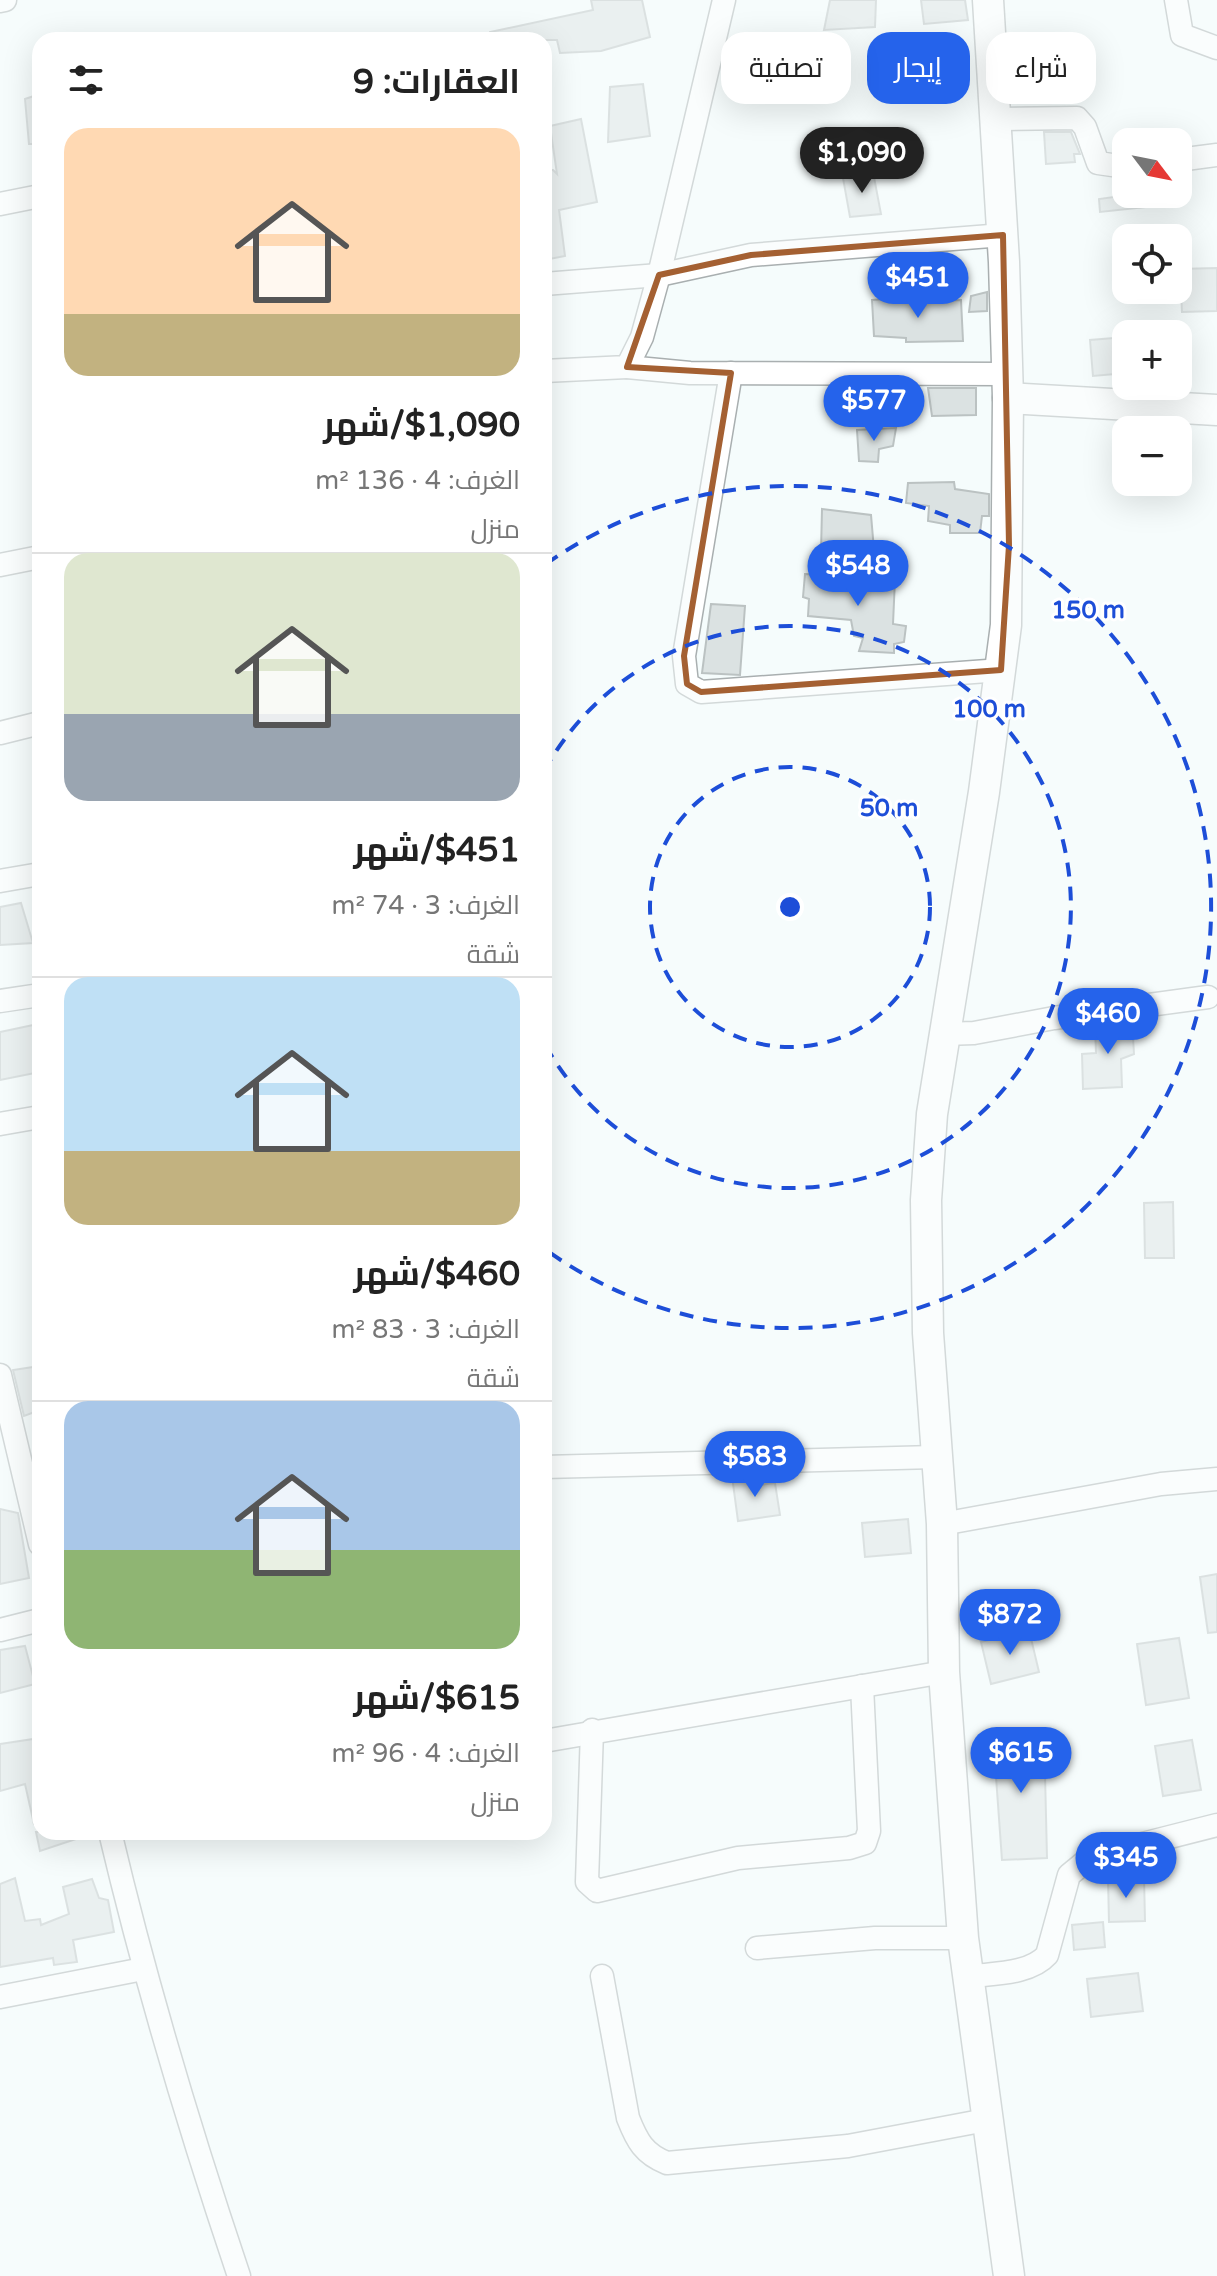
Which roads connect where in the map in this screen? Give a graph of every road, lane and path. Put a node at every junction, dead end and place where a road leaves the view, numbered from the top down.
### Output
1 (724, 0) edge
2 (988, 0) edge
3 (1176, 0) edge
4 (1217, 48) edge
5 (997, 119) junction
6 (1217, 155) edge
7 (1192, 158) edge
8 (1112, 165) edge
9 (32, 198) edge
10 (0, 204) edge
11 (1003, 235) junction
12 (659, 275) junction
13 (552, 283) edge
14 (627, 367) junction
15 (552, 371) edge
16 (731, 373) junction
17 (1008, 386) junction
18 (1217, 410) edge
19 (32, 559) edge
20 (0, 565) edge
21 (1001, 670) junction
22 (32, 725) edge
23 (0, 733) edge
24 (32, 875) edge
25 (0, 881) edge
26 (32, 996) edge
27 (1208, 997) dead end
28 (0, 1001) edge
29 (944, 1034) junction
30 (32, 1118) edge
31 (0, 1124) edge
32 (0, 1375) edge
33 (935, 1457) junction
34 (552, 1467) edge
35 (1217, 1479) edge
36 (32, 1510) edge
37 (942, 1524) junction
38 (32, 1622) edge
39 (0, 1630) edge
40 (944, 1672) junction
41 (862, 1686) junction
42 (592, 1730) junction
43 (552, 1739) edge
44 (1217, 1825) edge
45 (112, 1840) edge
46 (963, 1938) junction
47 (757, 1948) dead end
48 (143, 1969) junction
49 (602, 1976) dead end
50 (966, 1977) junction
51 (0, 1997) edge
52 (986, 2120) junction
53 (239, 2276) edge
54 (1009, 2276) edge

1 - 12 street
2 - 5 street
3 - 4 street
5 - 8 street
5 - 11 street
6 - 7 street
9 - 10 street
11 - 12 street
11 - 17 street
12 - 13 street
12 - 14 street
14 - 15 street
14 - 16 street
16 - 17 street
16 - 21 street
17 - 18 street
17 - 21 street
19 - 20 street
21 - 29 street
22 - 23 street
24 - 25 street
26 - 28 street
27 - 29 street
29 - 33 street
30 - 31 street
32 - 36 street
33 - 34 street
33 - 37 street
35 - 37 street
37 - 40 street
38 - 39 street
40 - 41 street
40 - 46 street
41 - 42 street
41 - 42 street
42 - 43 street
44 - 50 street
45 - 48 street
46 - 47 street
46 - 50 street
48 - 51 street
48 - 53 street
49 - 52 street
50 - 52 street
52 - 54 street

